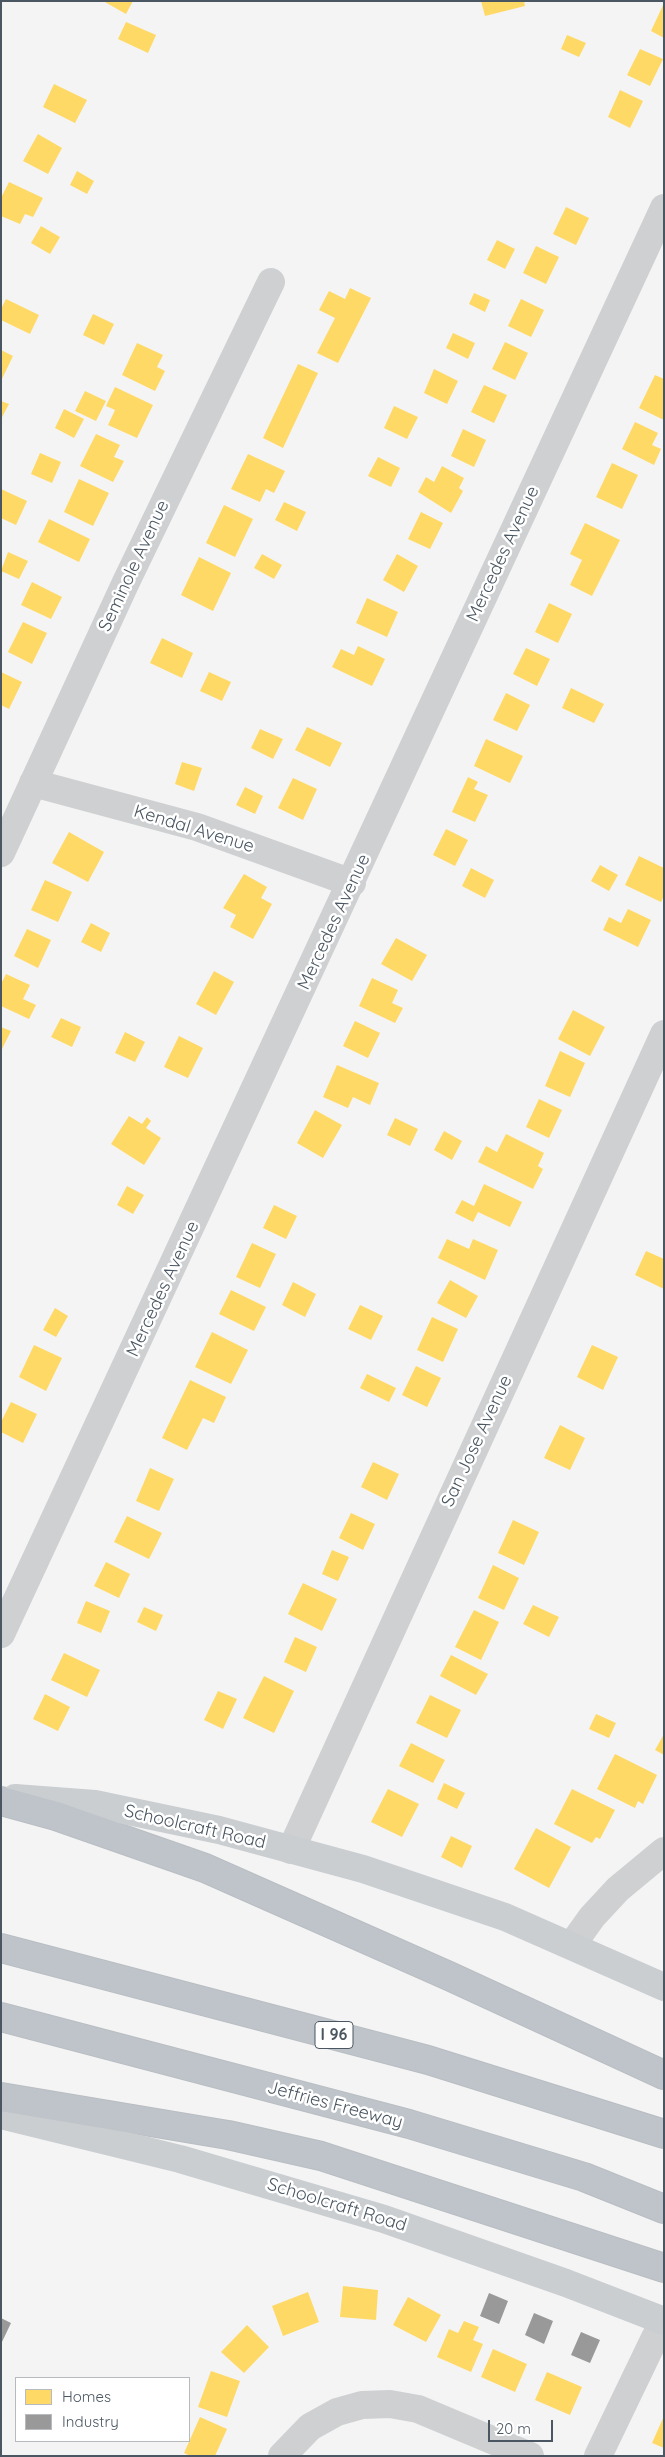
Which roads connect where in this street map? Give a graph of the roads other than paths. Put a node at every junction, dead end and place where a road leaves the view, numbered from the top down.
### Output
1 (664, 208) edge
2 (271, 282) dead end
3 (33, 783) junction
4 (1, 853) edge
5 (352, 883) junction
6 (664, 1034) edge
7 (1, 1634) edge
8 (1, 1797) edge
9 (1, 1801) edge
10 (291, 1850) junction
11 (664, 1851) edge
12 (572, 1945) junction
13 (1, 1948) edge
14 (664, 1987) edge
15 (1, 2017) edge
16 (664, 2074) edge
17 (1, 2097) edge
18 (1, 2115) edge
19 (664, 2134) edge
20 (664, 2209) edge
21 (664, 2268) edge
22 (663, 2321) edge
23 (282, 2456) edge
24 (530, 2456) edge
25 (598, 2456) edge

1 - 5 street, Mercedes Avenue
2 - 3 street, Seminole Avenue
3 - 4 street, Seminole Avenue
3 - 5 street, Kendal Avenue
5 - 7 street, Mercedes Avenue
6 - 10 street, San Jose Avenue
8 - 10 main road, Schoolcraft Road
9 - 16 highway
10 - 12 main road, Schoolcraft Road
11 - 12 street
12 - 14 main road, Schoolcraft Road
13 - 19 highway, I 96
15 - 20 highway, Jeffries Freeway
17 - 21 highway
18 - 22 main road, Schoolcraft Road
22 - 25 street
23 - 24 street

